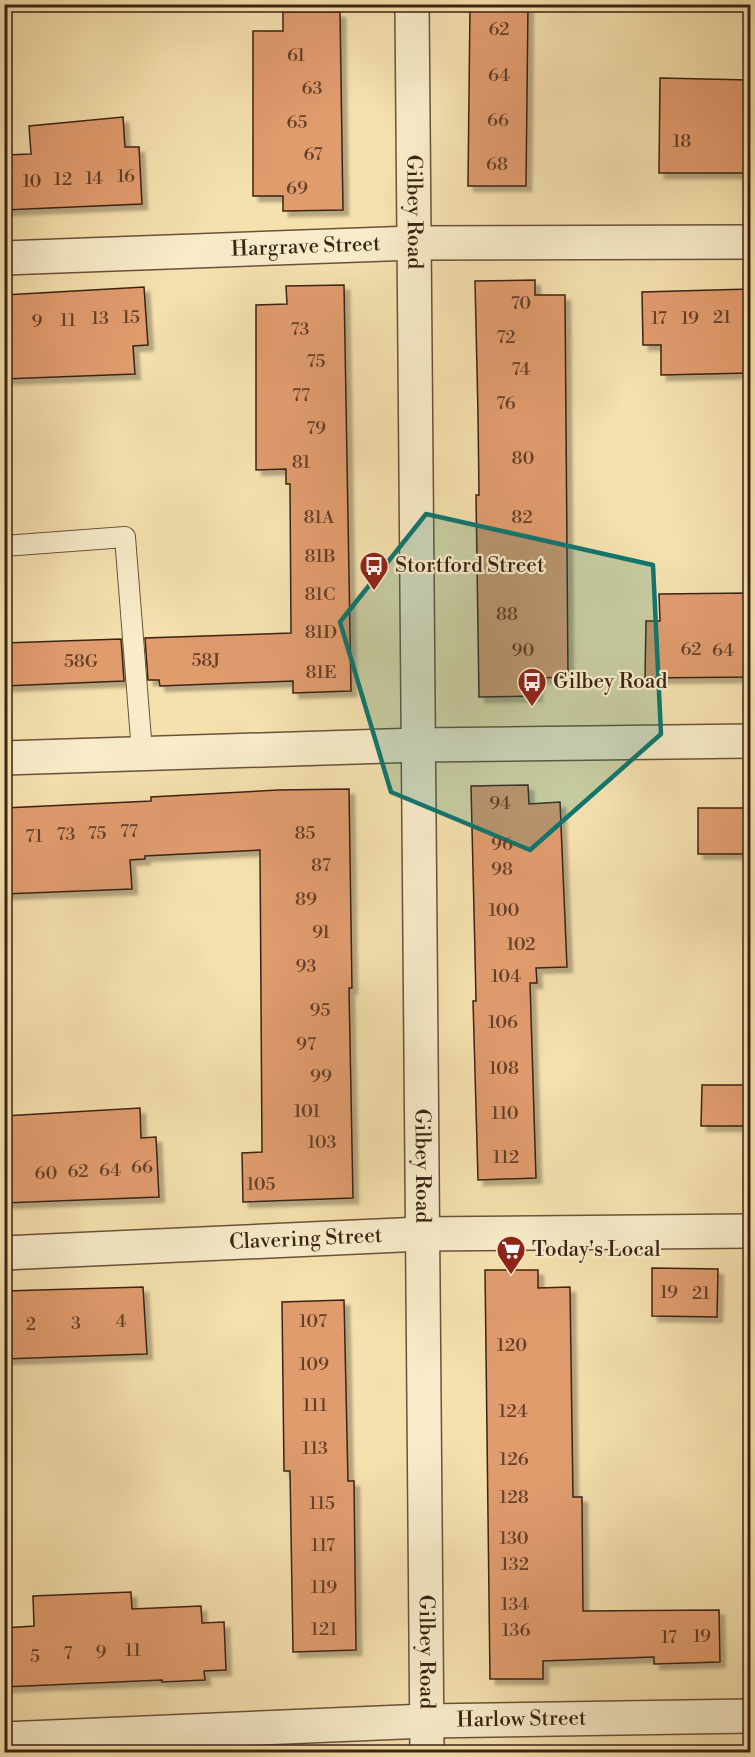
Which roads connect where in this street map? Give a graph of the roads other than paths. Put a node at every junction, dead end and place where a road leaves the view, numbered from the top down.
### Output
1 (412, 4) edge
2 (750, 242) edge
3 (414, 243) junction
4 (4, 258) edge
5 (4, 546) edge
6 (750, 741) edge
7 (418, 745) junction
8 (142, 752) junction
9 (4, 758) edge
10 (750, 1231) edge
11 (422, 1234) junction
12 (4, 1253) edge
13 (750, 1716) edge
14 (426, 1737) edge
15 (4, 1739) edge

1 - 3 street, Gilbey Road
2 - 3 street, Hargrave Street
3 - 4 street, Hargrave Street
3 - 7 street, Gilbey Road
5 - 8 lane
6 - 7 street
7 - 8 street
7 - 11 street, Gilbey Road
8 - 9 street
10 - 11 street, Clavering Street
11 - 12 street, Clavering Street
11 - 14 street, Gilbey Road
13 - 14 street, Harlow Street
14 - 15 street, Harlow Street

